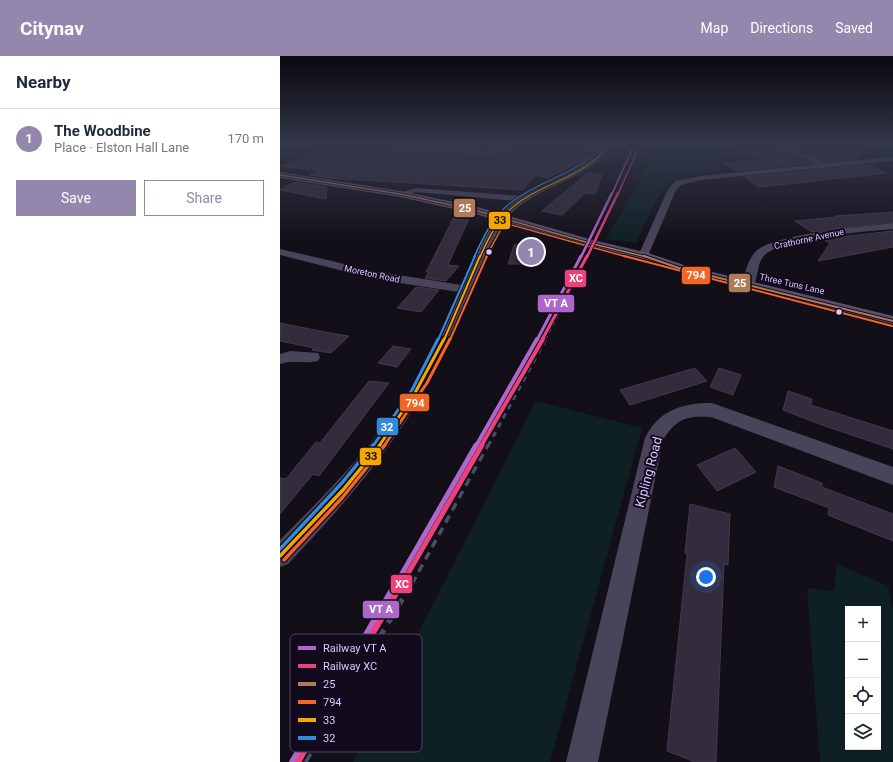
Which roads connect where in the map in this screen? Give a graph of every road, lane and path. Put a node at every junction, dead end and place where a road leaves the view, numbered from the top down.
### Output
1 (299, 178) edge
2 (564, 178) edge
3 (702, 178) edge
4 (400, 194) junction
5 (524, 199) junction
6 (502, 217) junction
7 (893, 226) edge
8 (280, 252) edge
9 (643, 256) junction
10 (750, 280) junction
11 (465, 289) junction
12 (893, 310) edge
13 (893, 321) edge
14 (313, 357) dead end
15 (280, 359) edge
16 (893, 476) edge
17 (280, 556) edge
18 (582, 762) edge

1 - 4 street, Three Tuns Lane
2 - 5 street
3 - 9 street
4 - 5 street
4 - 6 street, Three Tuns Lane
5 - 6 street
6 - 9 street, Three Tuns Lane
6 - 11 street
7 - 10 street, Crathorne Avenue
8 - 11 street, Moreton Road
9 - 10 street, Three Tuns Lane
10 - 12 street, Three Tuns Lane
10 - 13 street, Three Tuns Lane
11 - 17 street
14 - 15 street
16 - 18 street, Kipling Road

